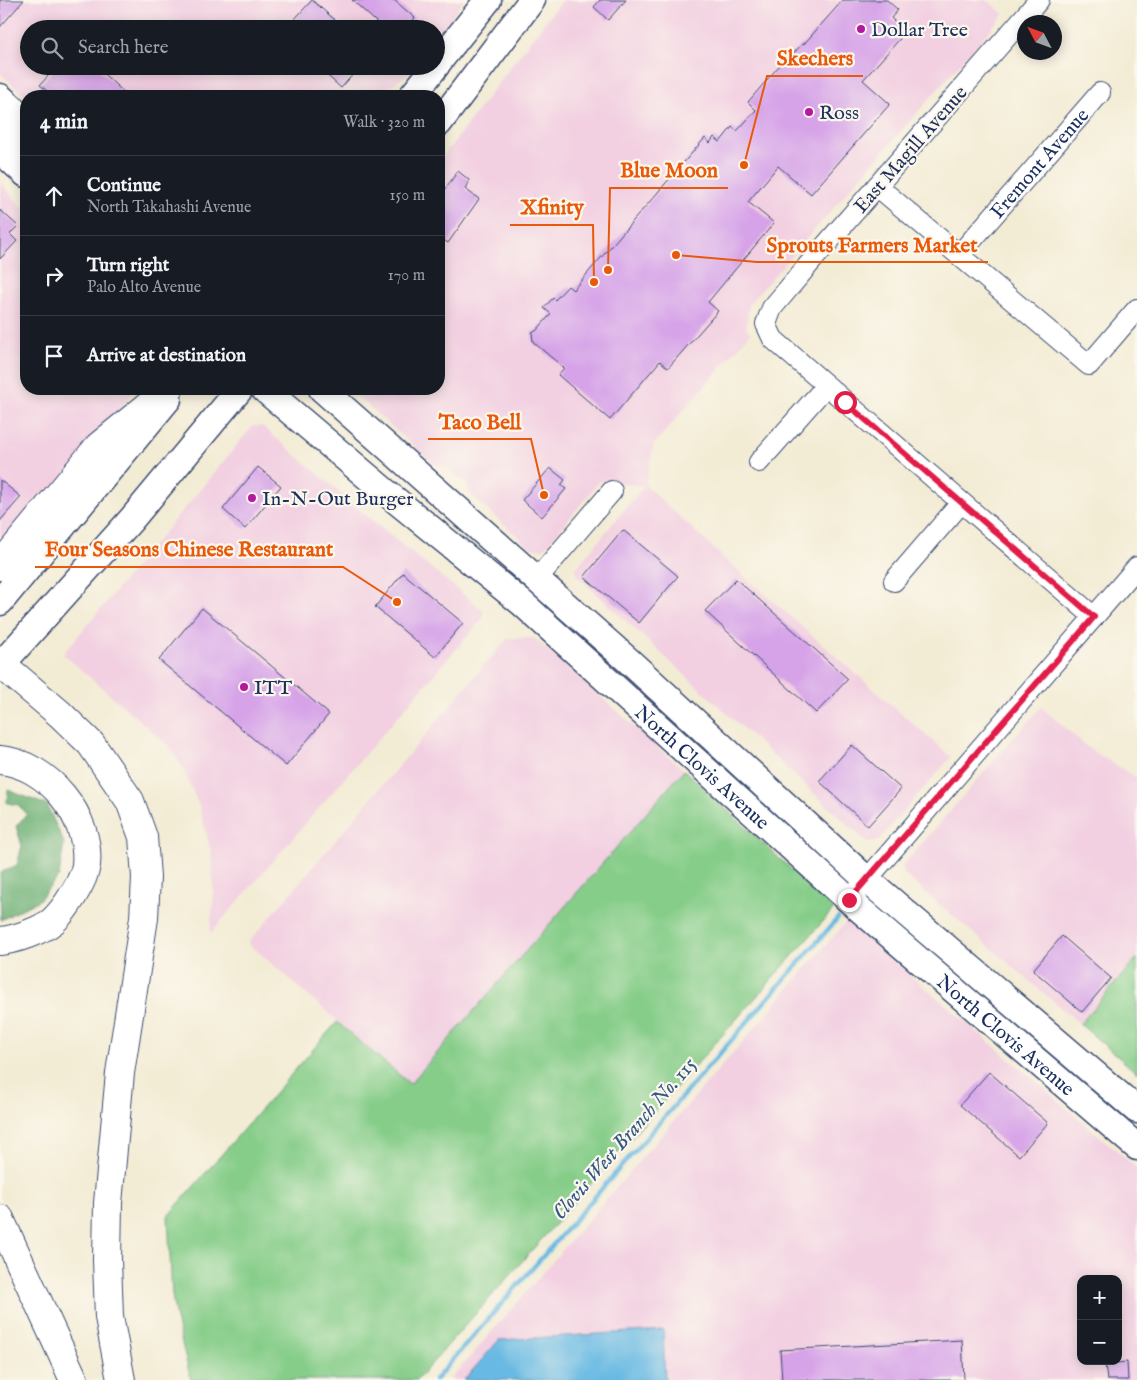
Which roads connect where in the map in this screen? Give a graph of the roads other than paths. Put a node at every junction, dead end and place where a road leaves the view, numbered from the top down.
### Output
1 (488, 0) edge
2 (508, 0) edge
3 (532, 0) edge
4 (1039, 0) edge
5 (445, 55) edge
6 (429, 75) edge
7 (417, 90) edge
8 (441, 90) edge
9 (1100, 93) dead end
10 (0, 97) edge
11 (20, 115) edge
12 (445, 115) edge
13 (0, 122) edge
14 (20, 140) edge
15 (0, 150) edge
16 (20, 168) edge
17 (877, 186) junction
18 (959, 255) junction
19 (1137, 309) edge
20 (826, 386) junction
21 (162, 395) edge
22 (171, 395) edge
23 (235, 395) edge
24 (271, 395) edge
25 (329, 395) edge
26 (759, 462) dead end
27 (612, 491) dead end
28 (388, 494) junction
29 (961, 503) junction
30 (0, 566) edge
31 (1137, 566) edge
32 (536, 580) junction
33 (894, 581) dead end
34 (0, 602) edge
35 (1094, 617) junction
36 (1, 664) edge
37 (0, 760) edge
38 (866, 880) junction
39 (849, 900) junction
40 (0, 941) edge
41 (1137, 1110) edge
42 (1137, 1147) edge
43 (0, 1218) edge
44 (74, 1380) edge
45 (121, 1380) edge

1 - 5 main road
2 - 8 main road
3 - 12 main road
4 - 17 street, East Magill Avenue
6 - 7 main road
9 - 18 street, Fremont Avenue
10 - 11 main road
13 - 14 main road
15 - 16 main road
17 - 18 street
17 - 20 street, East Magill Avenue
18 - 19 street
20 - 26 street
20 - 29 street
21 - 30 highway
22 - 34 main road
23 - 36 main road
24 - 28 main road, North Clovis Avenue
25 - 32 main road, North Clovis Avenue
27 - 32 street
28 - 32 main road
28 - 39 main road, North Clovis Avenue
29 - 33 street
29 - 35 street
31 - 35 street
32 - 38 main road, North Clovis Avenue
35 - 38 street
36 - 45 highway
37 - 40 highway
38 - 39 street
38 - 41 main road, North Clovis Avenue
39 - 42 main road, North Clovis Avenue
43 - 44 highway

